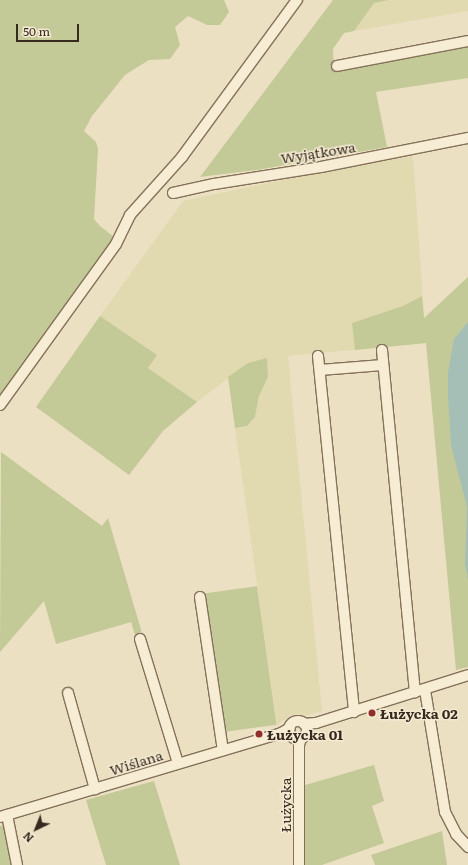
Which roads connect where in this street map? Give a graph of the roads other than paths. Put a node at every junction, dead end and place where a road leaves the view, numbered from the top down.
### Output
1 (297, 0) edge
2 (468, 41) edge
3 (337, 66) dead end
4 (468, 138) edge
5 (173, 193) dead end
6 (382, 350) dead end
7 (318, 356) dead end
8 (383, 365) junction
9 (320, 370) junction
10 (0, 405) edge
11 (200, 597) dead end
12 (144, 640) dead end
13 (468, 676) edge
14 (420, 691) junction
15 (68, 693) dead end
16 (354, 712) junction
17 (296, 734) junction
18 (224, 750) junction
19 (181, 762) junction
20 (95, 789) junction
21 (4, 816) edge
22 (468, 847) edge
23 (17, 865) edge
24 (299, 865) edge

1 - 10 street
2 - 3 street
4 - 5 street, Wyjątkowa
6 - 8 street
7 - 9 street
8 - 9 street
8 - 14 street
9 - 16 street
11 - 18 street
12 - 19 street
13 - 14 street, Wiślana
14 - 16 street, Wiślana
14 - 22 street
15 - 20 street
16 - 17 street, Wiślana
17 - 18 street, Wiślana
17 - 24 street, Łużycka
18 - 19 street, Wiślana
19 - 20 street, Wiślana
20 - 21 street, Wiślana
21 - 23 street

